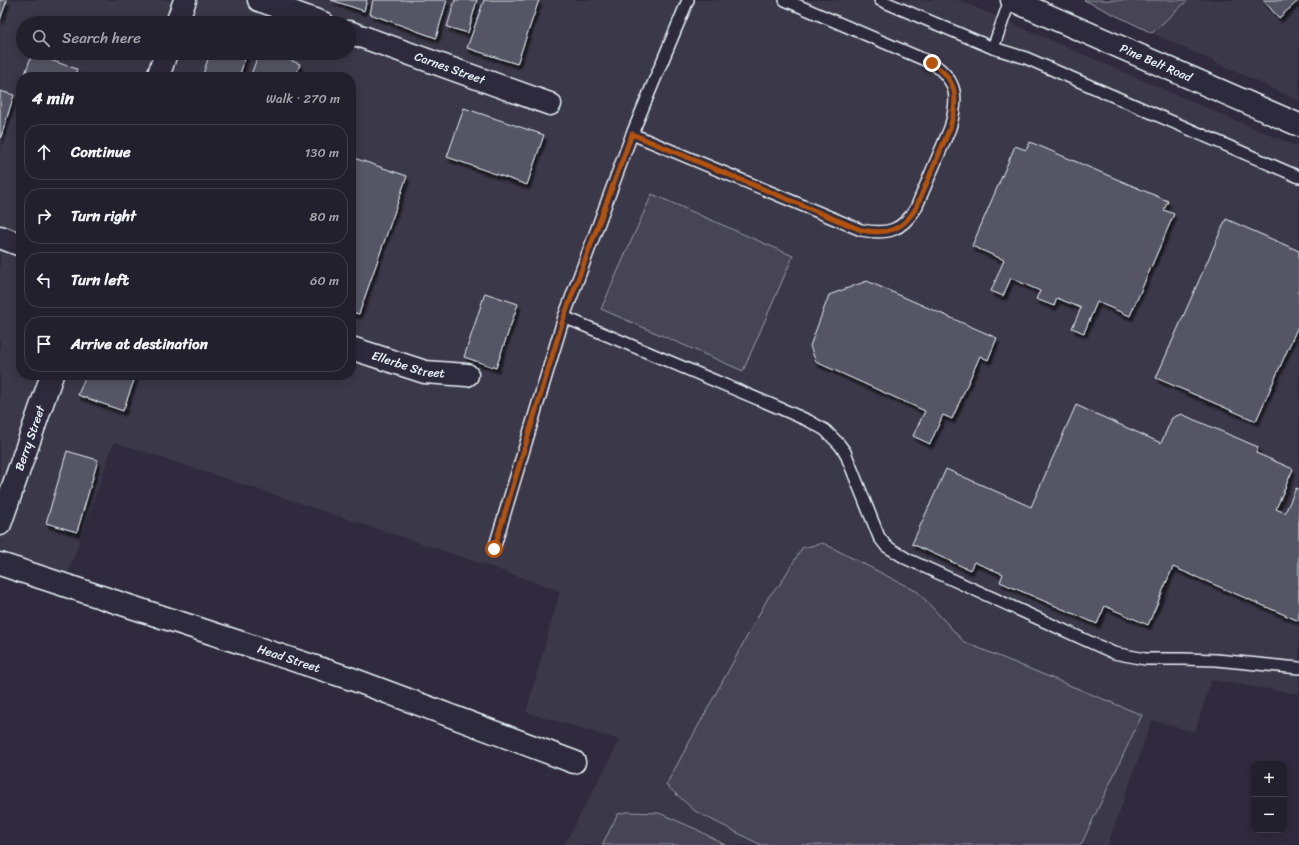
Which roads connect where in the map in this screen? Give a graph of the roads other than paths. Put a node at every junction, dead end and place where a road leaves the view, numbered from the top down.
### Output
1 (185, 0) edge
2 (259, 0) edge
3 (688, 0) edge
4 (785, 0) edge
5 (880, 0) edge
6 (1011, 0) edge
7 (179, 16) edge
8 (304, 16) edge
9 (356, 35) edge
10 (993, 48) junction
11 (164, 60) edge
12 (160, 72) edge
13 (550, 104) dead end
14 (1299, 126) edge
15 (632, 134) junction
16 (1299, 177) edge
17 (0, 237) edge
18 (16, 243) edge
19 (564, 317) junction
20 (356, 350) edge
21 (467, 375) dead end
22 (50, 380) edge
23 (0, 524) edge
24 (494, 549) dead end
25 (0, 564) edge
26 (1299, 668) edge
27 (574, 762) dead end

1 - 7 street
2 - 8 street
3 - 15 lane
4 - 15 lane
5 - 10 lane
6 - 10 lane
6 - 14 street, Pine Belt Road
9 - 13 street, Carnes Street
10 - 16 lane
11 - 12 street
15 - 19 lane
17 - 18 street
19 - 24 lane
19 - 26 lane
20 - 21 street, Ellerbe Street
22 - 23 street, Berry Street
25 - 27 street, Head Street

